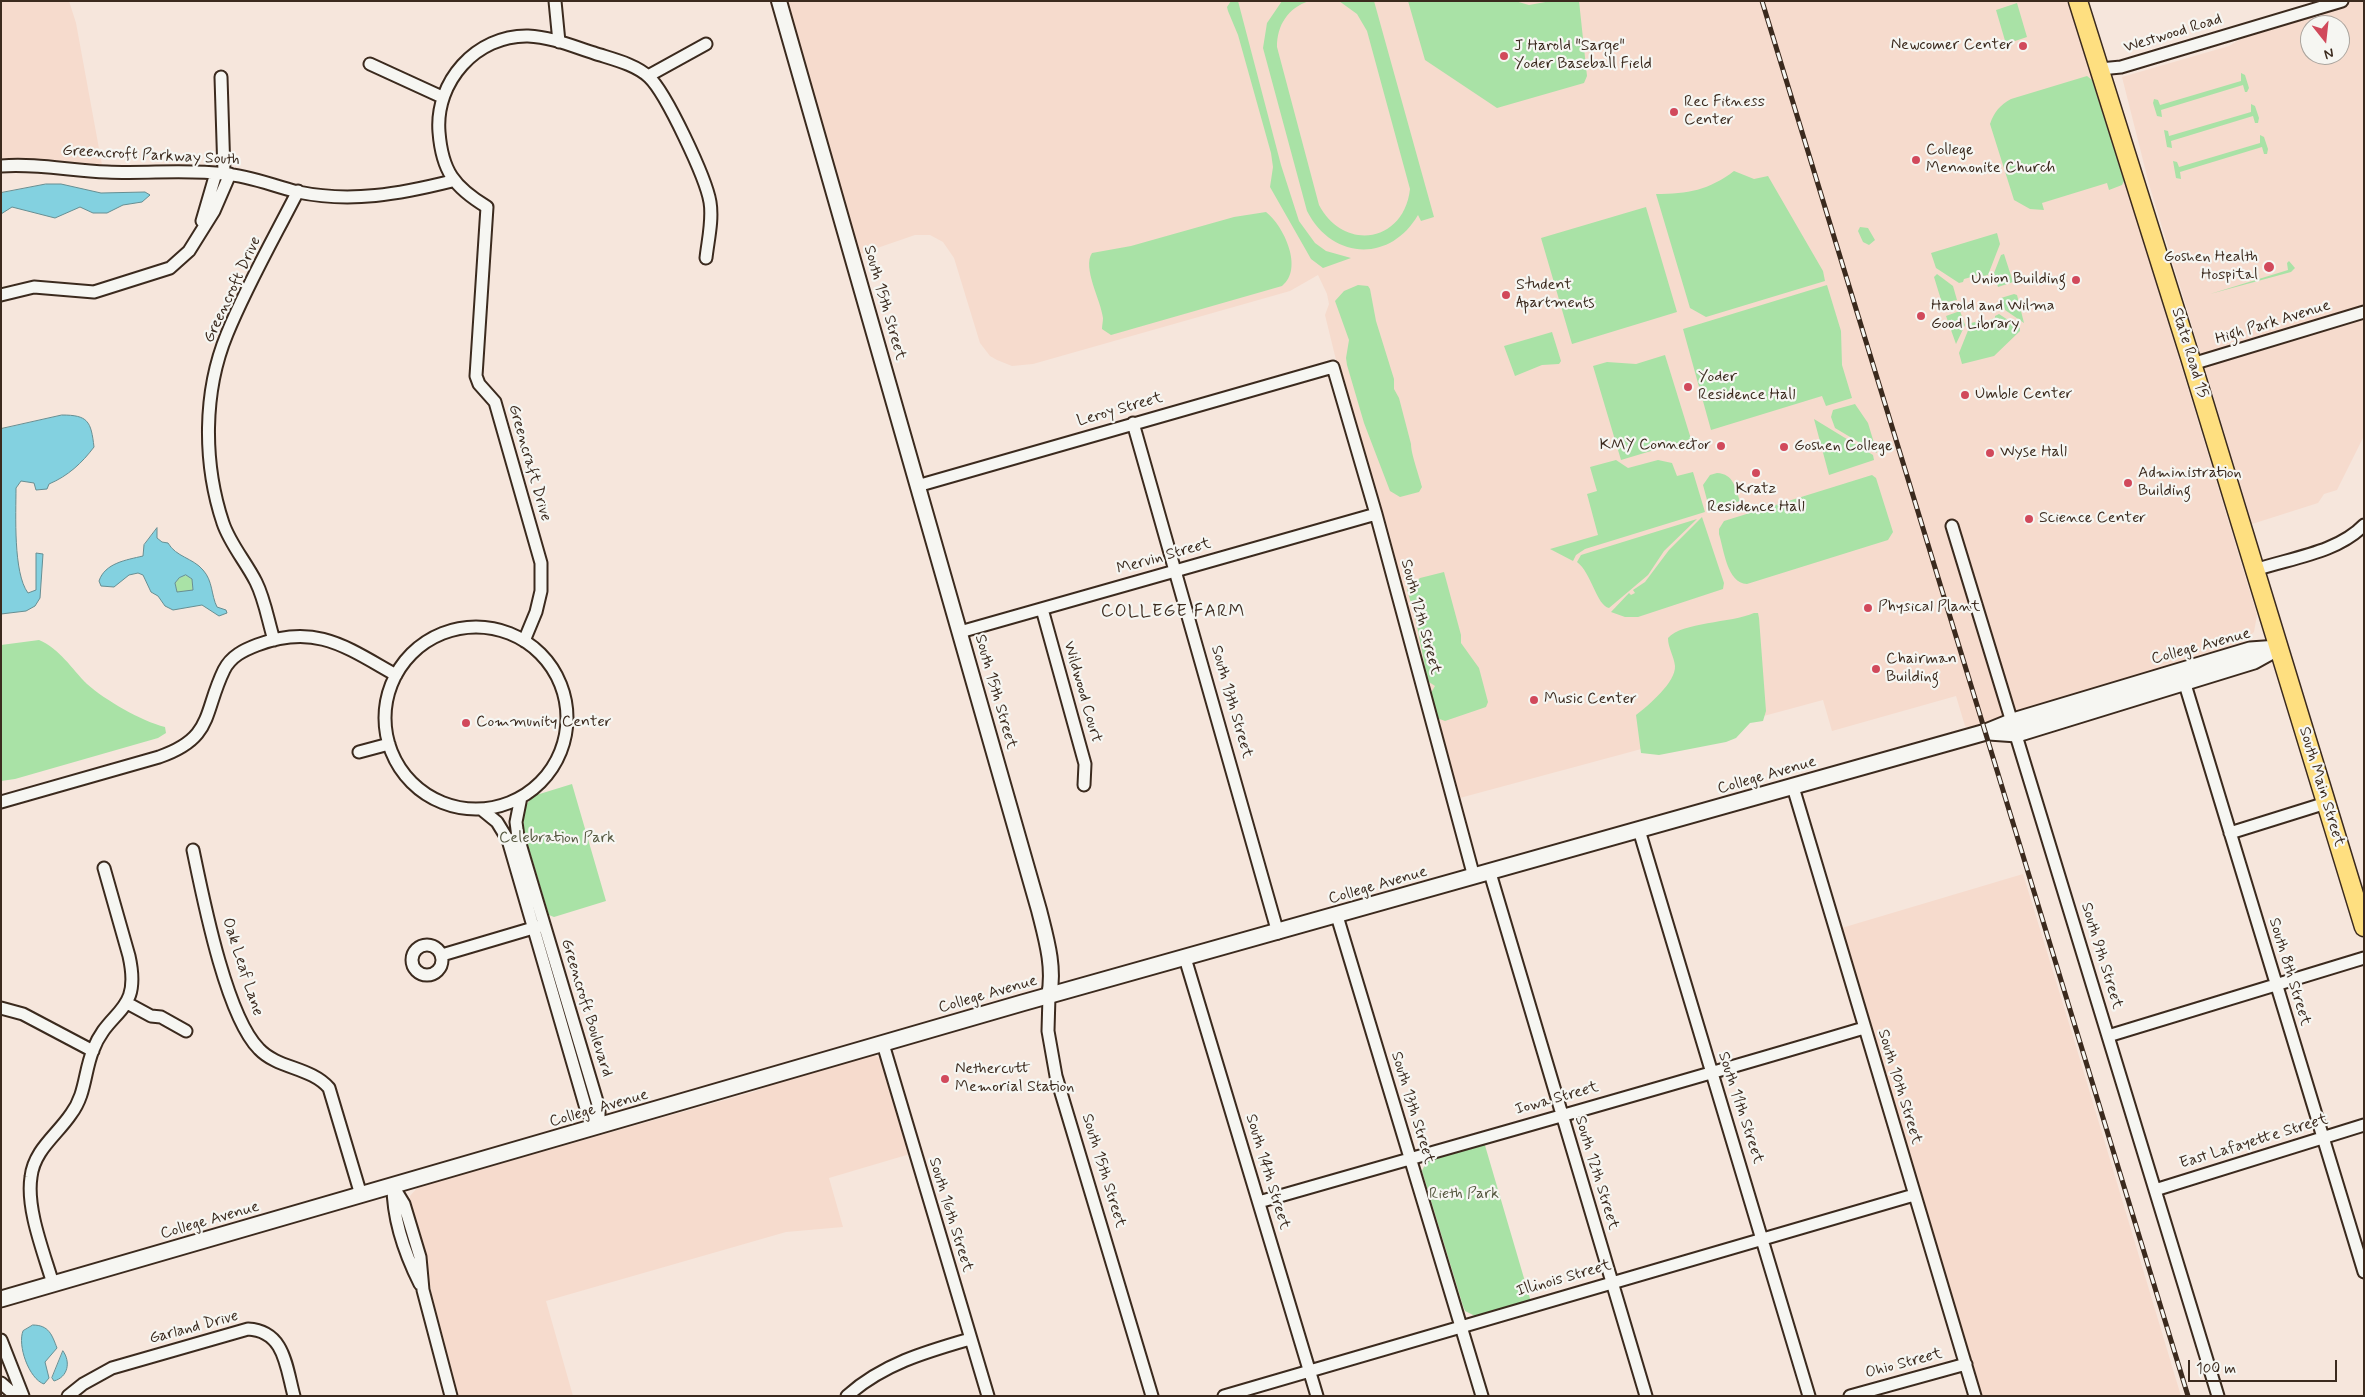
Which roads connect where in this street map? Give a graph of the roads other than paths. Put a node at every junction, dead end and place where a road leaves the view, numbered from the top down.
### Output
1 (555, 1) edge
2 (779, 1) edge
3 (2078, 1) edge
4 (2342, 1) edge
5 (559, 42) junction
6 (706, 44) dead end
7 (370, 64) dead end
8 (2100, 70) junction
9 (648, 76) junction
10 (221, 77) dead end
11 (442, 97) junction
12 (1, 166) edge
13 (224, 174) junction
14 (452, 181) junction
15 (298, 191) junction
16 (706, 258) dead end
17 (1, 295) edge
18 (2364, 312) edge
19 (2192, 364) junction
20 (1333, 367) joint
21 (1133, 423) junction
22 (917, 486) junction
23 (1376, 514) junction
24 (2364, 525) edge
25 (1952, 526) dead end
26 (1177, 570) junction
27 (2255, 570) junction
28 (1042, 609) junction
29 (960, 632) junction
30 (274, 640) junction
31 (524, 641) junction
32 (2278, 648) junction
33 (396, 675) junction
34 (2184, 682) junction
35 (2015, 727) junction
36 (389, 744) junction
37 (359, 752) dead end
38 (1084, 785) dead end
39 (1793, 787) junction
40 (521, 797) junction
41 (1, 802) edge
42 (2326, 803) junction
43 (481, 809) junction
44 (1639, 830) junction
45 (2230, 832) junction
46 (193, 850) dead end
47 (104, 868) dead end
48 (1490, 873) junction
49 (1474, 877) junction
50 (1337, 916) junction
51 (539, 926) junction
52 (2364, 926) edge
53 (1278, 933) junction
54 (442, 955) dead end
55 (1185, 958) junction
56 (2364, 958) edge
57 (2276, 986) junction
58 (1049, 996) junction
59 (127, 1003) junction
60 (1, 1008) edge
61 (1864, 1028) junction
62 (186, 1031) dead end
63 (2108, 1036) junction
64 (883, 1044) junction
65 (93, 1050) junction
66 (1712, 1074) junction
67 (1562, 1114) junction
68 (2364, 1125) edge
69 (599, 1127) junction
70 (2322, 1138) junction
71 (1410, 1158) junction
72 (393, 1186) junction
73 (2155, 1190) junction
74 (361, 1195) junction
75 (1914, 1195) junction
76 (1259, 1202) junction
77 (1763, 1240) junction
78 (2364, 1272) edge
79 (1612, 1282) junction
80 (53, 1284) junction
81 (1, 1299) edge
82 (1460, 1325) junction
83 (970, 1339) junction
84 (1, 1340) edge
85 (1966, 1364) junction
86 (1309, 1370) junction
87 (1, 1383) edge
88 (16, 1396) edge
89 (23, 1396) edge
90 (68, 1396) edge
91 (294, 1396) edge
92 (451, 1396) edge
93 (847, 1396) edge
94 (988, 1396) edge
95 (1152, 1396) edge
96 (1224, 1396) edge
97 (1317, 1396) edge
98 (1482, 1396) edge
99 (1646, 1396) edge
100 (1809, 1396) edge
101 (1850, 1396) edge
102 (1975, 1396) edge
103 (2218, 1396) edge

1 - 5 street
2 - 22 street, South 15th Street
3 - 8 main road, State Road 15
4 - 8 street, Westwood Road
5 - 9 street
5 - 11 street
6 - 9 street
7 - 11 street
8 - 19 main road, State Road 15
9 - 16 street
10 - 13 street
11 - 14 street
12 - 13 street, Greencroft Parkway South
13 - 15 street, Greencroft Parkway South
13 - 17 street
14 - 15 street
14 - 31 street, Greencraft Drive
15 - 30 street, Greencroft Drive
18 - 19 street, High Park Avenue
19 - 27 main road, State Road 15
20 - 21 street, Leroy Street
20 - 23 street, South 12th Street
21 - 22 street, Leroy Street
21 - 26 street, South 13th Street
22 - 29 street, South 15th Street
23 - 26 street, Mervin Street
23 - 49 street, South 12th Street
24 - 27 street
25 - 35 street, South 9th Street
26 - 28 street, Mervin Street
26 - 53 street, South 13th Street
27 - 32 main road, State Road 15
28 - 29 street, Mervin Street
28 - 38 street, Wildwood Court
29 - 58 street, South 15th Street
30 - 33 street
30 - 41 street
31 - 33 street
31 - 40 street
32 - 34 main road, College Avenue
32 - 35 main road, College Avenue
32 - 42 main road, South Main Street
33 - 36 street
34 - 35 main road, College Avenue
34 - 45 street, South 8th Street
35 - 39 main road, College Avenue
35 - 63 street, South 9th Street
36 - 37 street
36 - 43 street
39 - 44 main road, College Avenue
39 - 61 street, South 10th Street
40 - 43 street
40 - 51 street, Greencroft Boulevard
42 - 45 street
42 - 52 main road, South Main Street
43 - 51 street, Greencroft Boulevard
44 - 48 main road, College Avenue
44 - 66 street, South 11th Street
45 - 57 street, South 8th Street
46 - 74 street, Oak Leaf Lane
47 - 59 street
48 - 49 main road, College Avenue
48 - 67 street, South 12th Street
49 - 50 main road, College Avenue
50 - 53 main road, College Avenue
50 - 71 street, South 13th Street
51 - 54 street
51 - 69 street, Greencroft Boulevard
53 - 55 main road, College Avenue
55 - 58 main road, College Avenue
55 - 76 street, South 14th Street
56 - 57 street
57 - 63 street
57 - 70 street, South 8th Street
58 - 64 main road, College Avenue
58 - 95 street, South 15th Street
59 - 62 street
59 - 65 street
60 - 65 street
61 - 66 street, Iowa Street
61 - 75 street, South 10th Street
63 - 73 street, South 9th Street
64 - 69 main road, College Avenue
64 - 83 street, South 16th Street
65 - 80 street
66 - 67 street, Iowa Street
66 - 77 street, South 11th Street
67 - 71 street, Iowa Street
67 - 79 street, South 12th Street
68 - 70 street, East Lafayette Street
69 - 72 main road, College Avenue
70 - 73 street, East Lafayette Street
70 - 78 street, South 8th Street
71 - 76 street, Iowa Street
71 - 82 street, South 13th Street
72 - 74 main road, College Avenue
72 - 92 street
73 - 103 street, South 9th Street
74 - 80 main road, College Avenue
75 - 77 street, Illinois Street
75 - 85 street, South 10th Street
76 - 86 street, South 14th Street
77 - 79 street, Illinois Street
77 - 100 street, South 11th Street
79 - 82 street, Illinois Street
79 - 99 street, South 12th Street
80 - 81 main road, College Avenue
82 - 86 street, Illinois Street
82 - 98 street, South 13th Street
83 - 93 street
83 - 94 street, South 16th Street
84 - 89 street
85 - 101 street, Ohio Street
85 - 102 street, South 10th Street
86 - 96 street, Illinois Street
86 - 97 street, South 14th Street
87 - 88 street
90 - 91 street, Garland Drive

